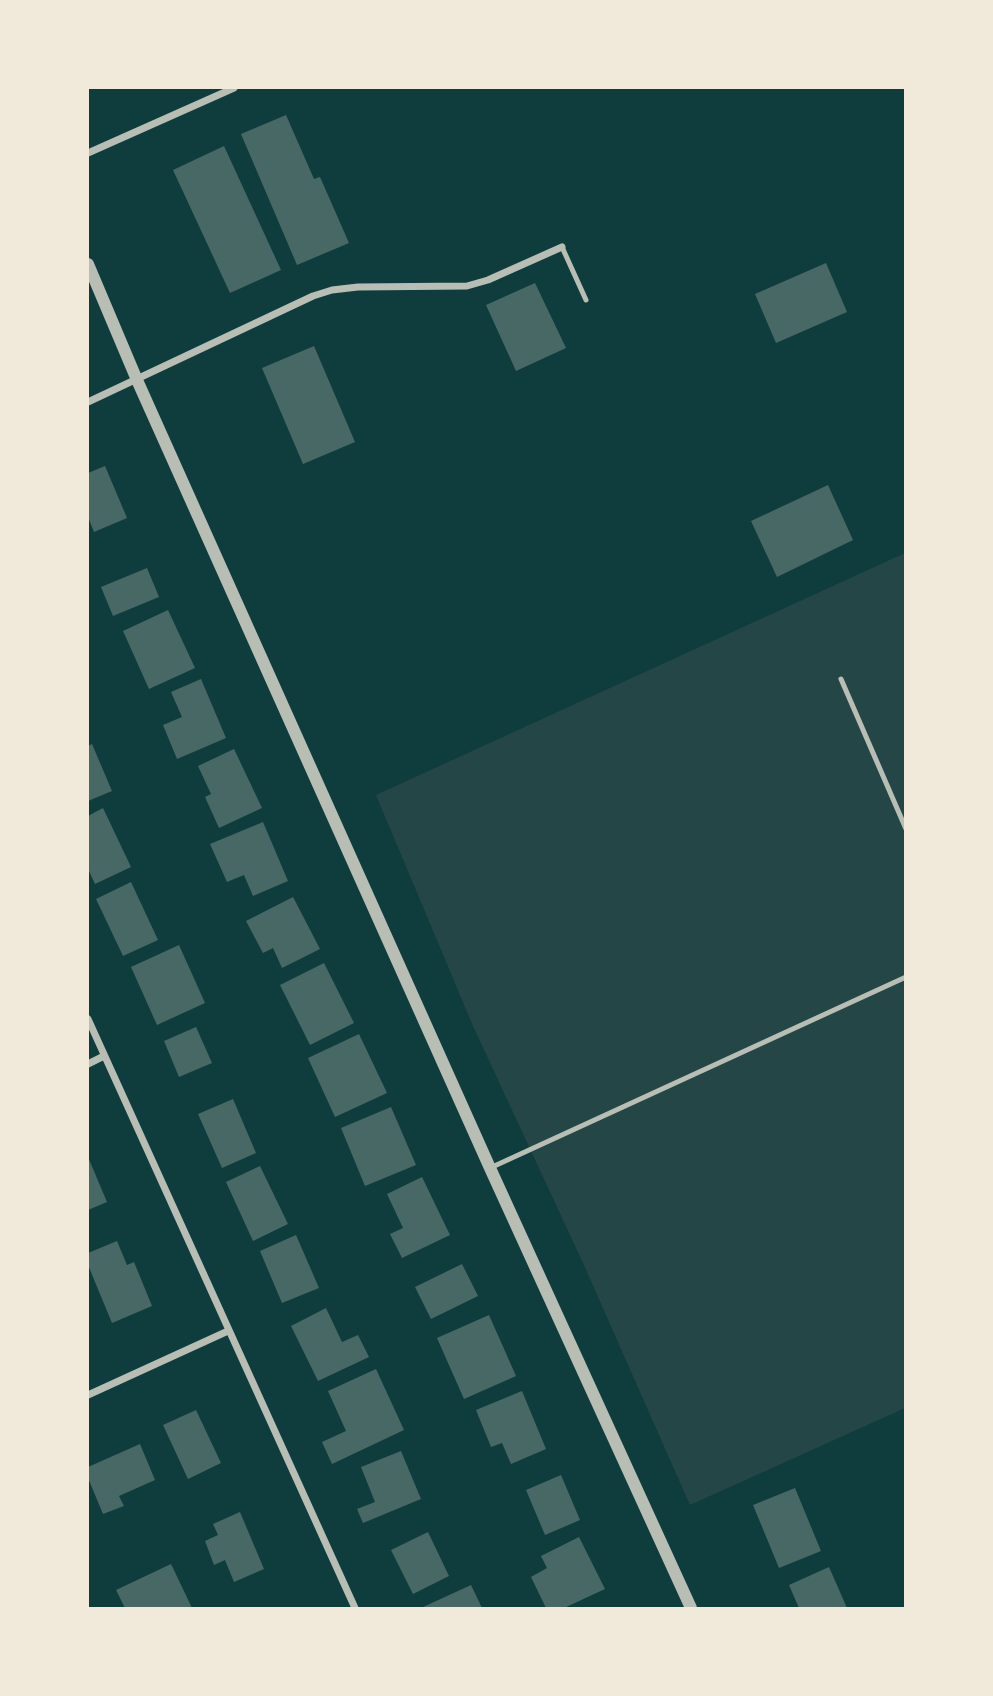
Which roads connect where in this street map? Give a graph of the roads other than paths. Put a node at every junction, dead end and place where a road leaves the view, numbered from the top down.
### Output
1 (234, 88) edge
2 (88, 153) edge
3 (562, 247) joint
4 (88, 264) edge
5 (586, 300) dead end
6 (137, 380) junction
7 (88, 402) edge
8 (841, 680) dead end
9 (905, 829) edge
10 (905, 977) edge
11 (88, 1019) edge
12 (104, 1056) junction
13 (88, 1064) edge
14 (490, 1168) junction
15 (228, 1331) junction
16 (88, 1395) edge
17 (354, 1606) edge
18 (343, 1608) edge
19 (691, 1608) edge

1 - 2 street
3 - 5 lane
3 - 6 street
4 - 6 street
6 - 7 street
6 - 14 street
8 - 9 lane
10 - 14 lane
11 - 12 street
12 - 13 street
12 - 15 street
14 - 19 street
15 - 16 street
15 - 17 street
17 - 18 street

